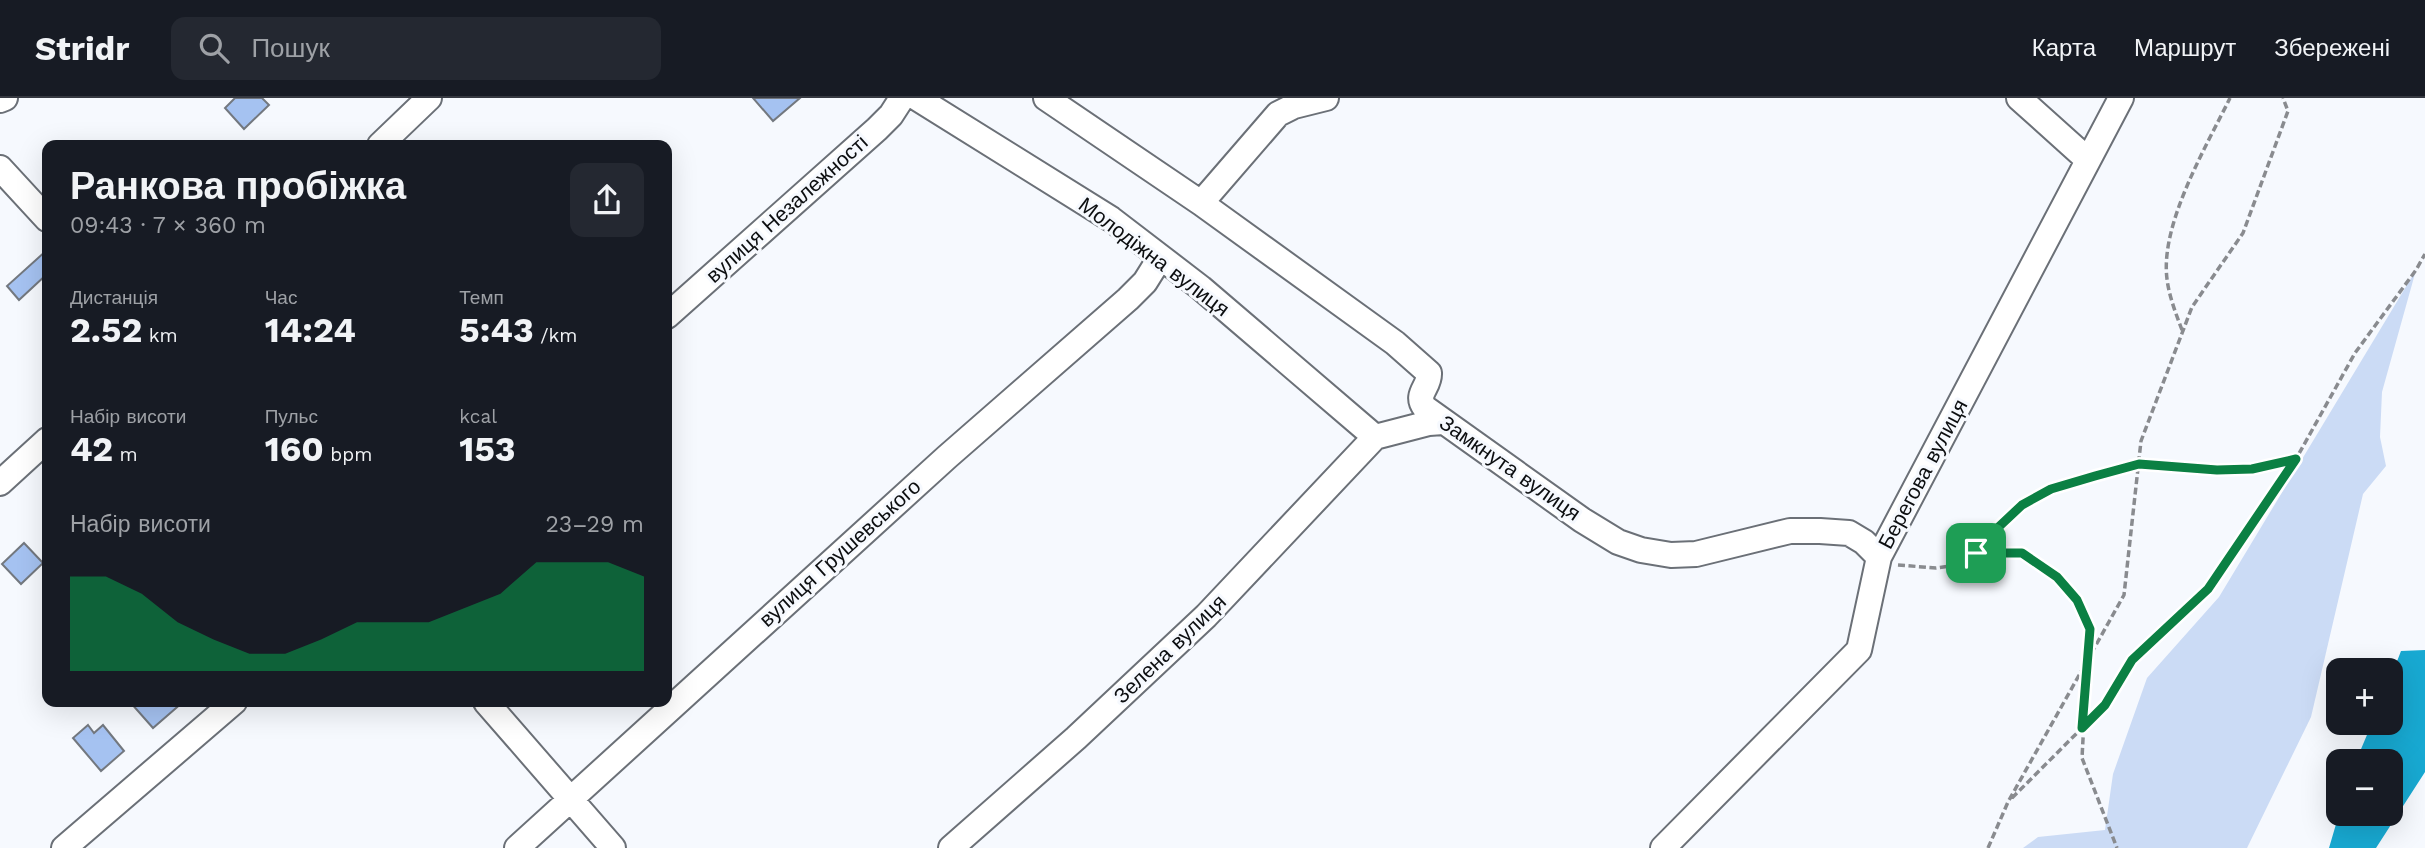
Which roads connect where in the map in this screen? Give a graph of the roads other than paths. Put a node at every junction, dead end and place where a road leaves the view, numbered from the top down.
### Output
1 (5, 98) edge
2 (429, 98) edge
3 (902, 98) edge
4 (917, 98) edge
5 (1046, 98) edge
6 (1326, 98) edge
7 (2019, 98) edge
8 (2121, 98) edge
9 (0, 100) edge
10 (385, 140) edge
11 (2088, 160) junction
12 (0, 168) edge
13 (1201, 203) junction
14 (42, 214) edge
15 (1160, 258) junction
16 (672, 312) edge
17 (1443, 422) junction
18 (1375, 437) junction
19 (42, 445) edge
20 (0, 483) edge
21 (1879, 557) junction
22 (228, 707) edge
23 (490, 707) edge
24 (672, 707) edge
25 (672, 707) edge
26 (572, 800) junction
27 (64, 848) edge
28 (517, 848) edge
29 (613, 848) edge
30 (951, 848) edge
31 (1663, 848) edge

1 - 9 street
2 - 10 street
3 - 16 street, вулиця Незалежності
4 - 15 street, Молодіжна вулиця
5 - 13 street, Замкнута вулиця
6 - 13 street
7 - 11 street
8 - 11 street, Берегова вулиця
11 - 21 street, Берегова вулиця
12 - 14 street
13 - 17 street, Замкнута вулиця
15 - 18 street, Молодіжна вулиця
15 - 24 street, вулиця Грушевського
17 - 18 street
17 - 21 street, Замкнута вулиця
18 - 30 street, Зелена вулиця
19 - 20 street
21 - 31 street, Берегова вулиця
22 - 27 street
23 - 26 street
25 - 26 street, вулиця Грушевського
26 - 28 street, вулиця Грушевського
26 - 29 street

